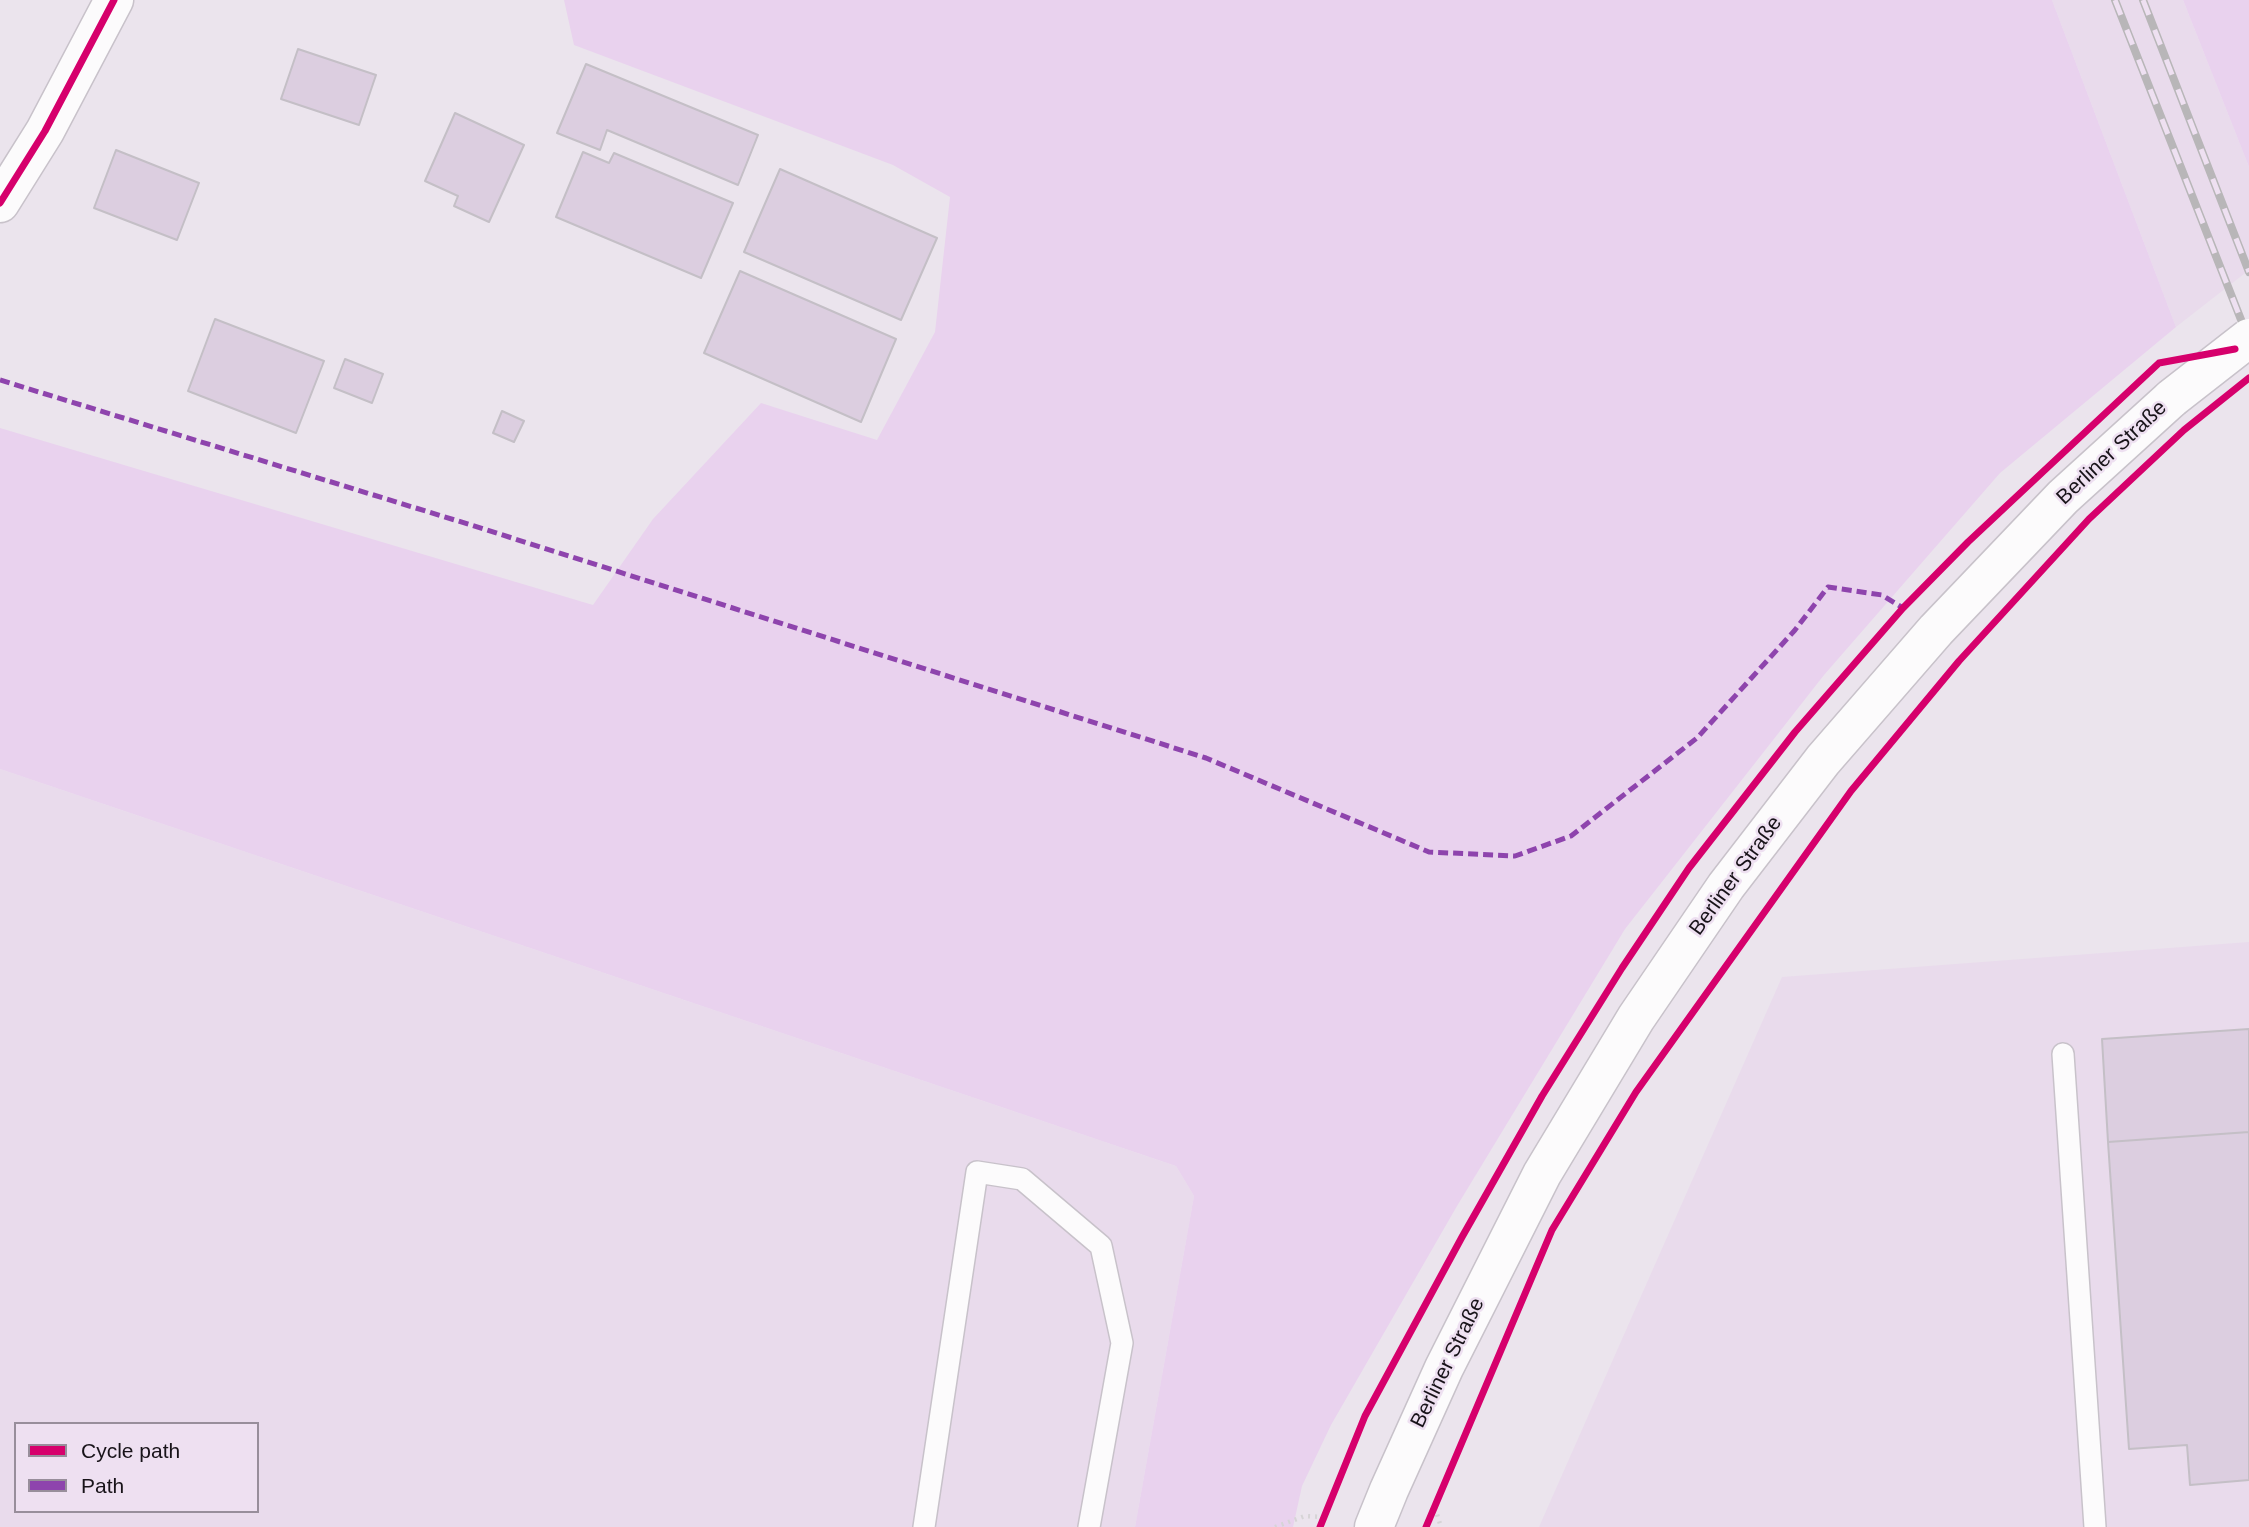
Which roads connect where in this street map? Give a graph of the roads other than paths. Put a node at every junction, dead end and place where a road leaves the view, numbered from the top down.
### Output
1 (114, 0) edge
2 (0, 203) edge
3 (2249, 338) edge
4 (2063, 1054) dead end
5 (924, 1527) edge
6 (1089, 1527) edge
7 (1374, 1527) edge
8 (2095, 1527) edge

1 - 2 street
3 - 7 street, Berliner Straße, bridge
4 - 8 lane
5 - 6 lane

